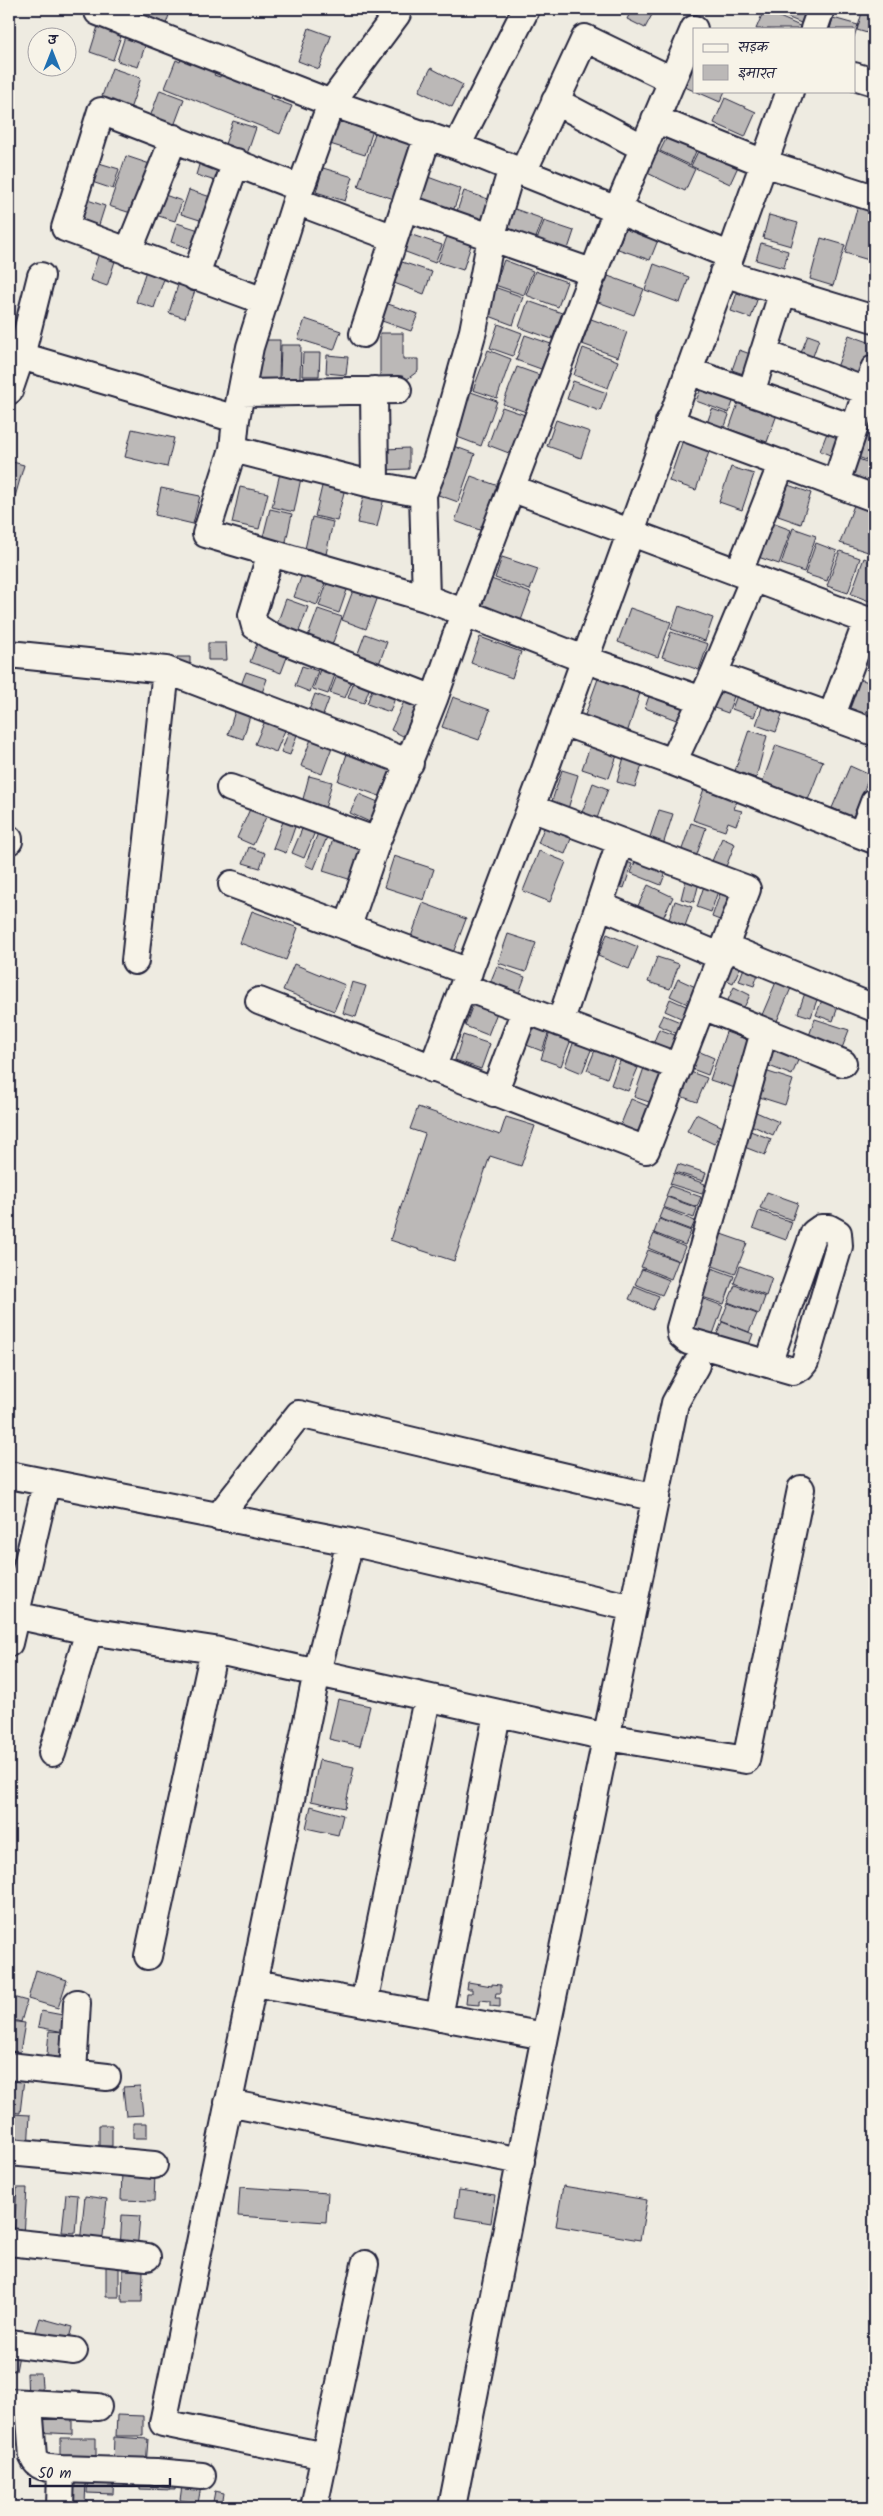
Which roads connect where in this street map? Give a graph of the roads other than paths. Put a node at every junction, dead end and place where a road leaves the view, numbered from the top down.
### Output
1 (526, 9) edge
2 (703, 9) edge
3 (821, 9) edge
4 (98, 12) dead end
5 (397, 14) dead end
6 (694, 28) edge
7 (814, 28) edge
8 (693, 31) edge
9 (856, 77) edge
10 (672, 80) junction
11 (874, 82) edge
12 (790, 92) edge
13 (556, 101) junction
14 (331, 103) junction
15 (655, 119) junction
16 (428, 135) junction
17 (174, 138) junction
18 (457, 146) junction
19 (644, 148) junction
20 (236, 162) junction
21 (764, 163) junction
22 (518, 170) junction
23 (298, 194) junction
24 (874, 198) edge
25 (404, 207) junction
26 (617, 210) junction
27 (394, 238) junction
28 (491, 238) junction
29 (128, 252) junction
30 (726, 264) junction
31 (594, 273) junction
32 (41, 276) dead end
33 (195, 276) junction
34 (783, 291) junction
35 (264, 301) junction
36 (872, 311) edge
37 (363, 334) dead end
38 (764, 352) junction
39 (20, 356) junction
40 (688, 372) junction
41 (870, 380) edge
42 (9, 391) edge
43 (242, 393) junction
44 (750, 393) junction
45 (236, 419) junction
46 (669, 422) junction
47 (853, 428) junction
48 (233, 449) junction
49 (782, 463) junction
50 (836, 483) junction
51 (375, 485) junction
52 (511, 488) junction
53 (423, 494) junction
54 (874, 498) edge
55 (630, 531) junction
56 (271, 553) junction
57 (746, 575) junction
58 (426, 598) junction
59 (464, 613) junction
60 (871, 622) edge
61 (9, 654) edge
62 (584, 659) junction
63 (166, 670) junction
64 (714, 674) junction
65 (434, 699) junction
66 (702, 700) junction
67 (832, 715) junction
68 (562, 722) junction
69 (874, 732) edge
70 (673, 762) junction
71 (410, 763) junction
72 (230, 788) dead end
73 (874, 802) edge
74 (530, 808) junction
75 (868, 837) edge
76 (377, 841) junction
77 (620, 842) junction
78 (232, 884) dead end
79 (599, 905) junction
80 (348, 926) junction
81 (724, 952) junction
82 (135, 961) dead end
83 (466, 980) junction
84 (259, 1002) dead end
85 (703, 1006) junction
86 (874, 1008) edge
87 (525, 1010) junction
88 (560, 1023) junction
89 (764, 1032) junction
90 (843, 1063) dead end
91 (678, 1067) junction
92 (432, 1069) junction
93 (494, 1093) junction
94 (768, 1364) junction
95 (696, 1365) dead end
96 (9, 1475) edge
97 (46, 1484) junction
98 (801, 1489) dead end
99 (656, 1498) junction
100 (218, 1517) junction
101 (350, 1542) junction
102 (633, 1608) junction
103 (15, 1615) junction
104 (89, 1631) junction
105 (9, 1643) edge
106 (214, 1650) junction
107 (317, 1672) junction
108 (427, 1698) junction
109 (497, 1714) junction
110 (607, 1737) junction
111 (52, 1753) dead end
112 (148, 1956) dead end
113 (255, 1983) junction
114 (77, 2003) dead end
115 (364, 2003) junction
116 (439, 2017) junction
117 (545, 2036) junction
118 (9, 2066) edge
119 (73, 2073) junction
120 (107, 2077) dead end
121 (228, 2103) junction
122 (9, 2152) edge
123 (521, 2161) junction
124 (154, 2165) dead end
125 (9, 2242) edge
126 (147, 2257) dead end
127 (365, 2264) dead end
128 (9, 2343) edge
129 (74, 2351) dead end
130 (19, 2403) edge
131 (98, 2407) dead end
132 (325, 2456) junction
133 (61, 2469) junction
134 (202, 2476) dead end
135 (60, 2507) edge
136 (314, 2507) edge
137 (452, 2507) edge

1 - 18 street
2 - 6 street
3 - 7 street
4 - 14 street
5 - 14 street
8 - 10 street
9 - 11 street
10 - 13 street
10 - 15 street
12 - 21 street
13 - 19 street
13 - 22 street
14 - 16 street
14 - 23 street
15 - 19 street
15 - 21 street
16 - 18 street
16 - 25 street
17 - 20 street
17 - 29 street
17 - 29 street
18 - 22 street
19 - 26 street
20 - 23 street
20 - 33 street
21 - 24 street
21 - 30 street
22 - 26 street
22 - 28 street
23 - 27 street
23 - 35 street
25 - 27 street
25 - 28 street
26 - 30 street
26 - 31 street
27 - 37 street
28 - 31 street
28 - 53 street
29 - 33 street
30 - 34 street
30 - 40 street
31 - 52 street
32 - 39 street
33 - 35 street
34 - 36 street
34 - 38 street
35 - 43 street
38 - 41 street
38 - 44 street
39 - 42 street
39 - 45 street
40 - 44 street
40 - 46 street
41 - 47 street
43 - 45 street
43 - 51 street
44 - 47 street
45 - 48 street
46 - 49 street
46 - 55 street
47 - 50 street
48 - 51 street
48 - 56 street
49 - 50 street
49 - 57 street
50 - 54 street
51 - 53 street
52 - 55 street
52 - 59 street
53 - 58 street
55 - 57 street
55 - 62 street
56 - 58 street
56 - 65 street
57 - 60 street
57 - 64 street
58 - 59 street
59 - 62 street
59 - 65 street
60 - 67 street
61 - 63 street
62 - 66 street
62 - 68 street
63 - 71 street
63 - 82 street
64 - 66 street
64 - 67 street
65 - 71 street
66 - 70 street
67 - 69 street
68 - 70 street
68 - 74 street
70 - 75 street
71 - 76 street
72 - 76 street
73 - 75 street
74 - 77 street
74 - 83 street
76 - 80 street
77 - 79 street
77 - 81 street
78 - 80 street
79 - 81 street
79 - 88 street
80 - 83 street
81 - 85 street
81 - 86 street
83 - 87 street
83 - 92 street
84 - 92 street
85 - 89 street
85 - 91 street
87 - 88 street
87 - 93 street
88 - 91 street
89 - 90 street
89 - 94 street
91 - 93 street
92 - 93 street
94 - 94 street
95 - 99 street
96 - 97 street
97 - 100 street
97 - 103 street
98 - 110 street
99 - 100 street
99 - 102 street
100 - 101 street
101 - 102 street
101 - 107 street
102 - 110 street
103 - 104 street
103 - 105 street
104 - 106 street
104 - 111 street
106 - 107 street
106 - 112 street
107 - 108 street
107 - 113 street
108 - 109 street
108 - 115 street
109 - 110 street
109 - 116 street
110 - 117 street
113 - 115 street
113 - 121 street
114 - 119 street
115 - 116 street
116 - 117 street
117 - 123 street
118 - 119 street
119 - 120 street
121 - 123 street
121 - 132 street
122 - 124 street
123 - 137 street
125 - 126 street
127 - 132 street
128 - 129 street
130 - 131 street
130 - 133 street
132 - 136 street
133 - 134 street
133 - 135 street

